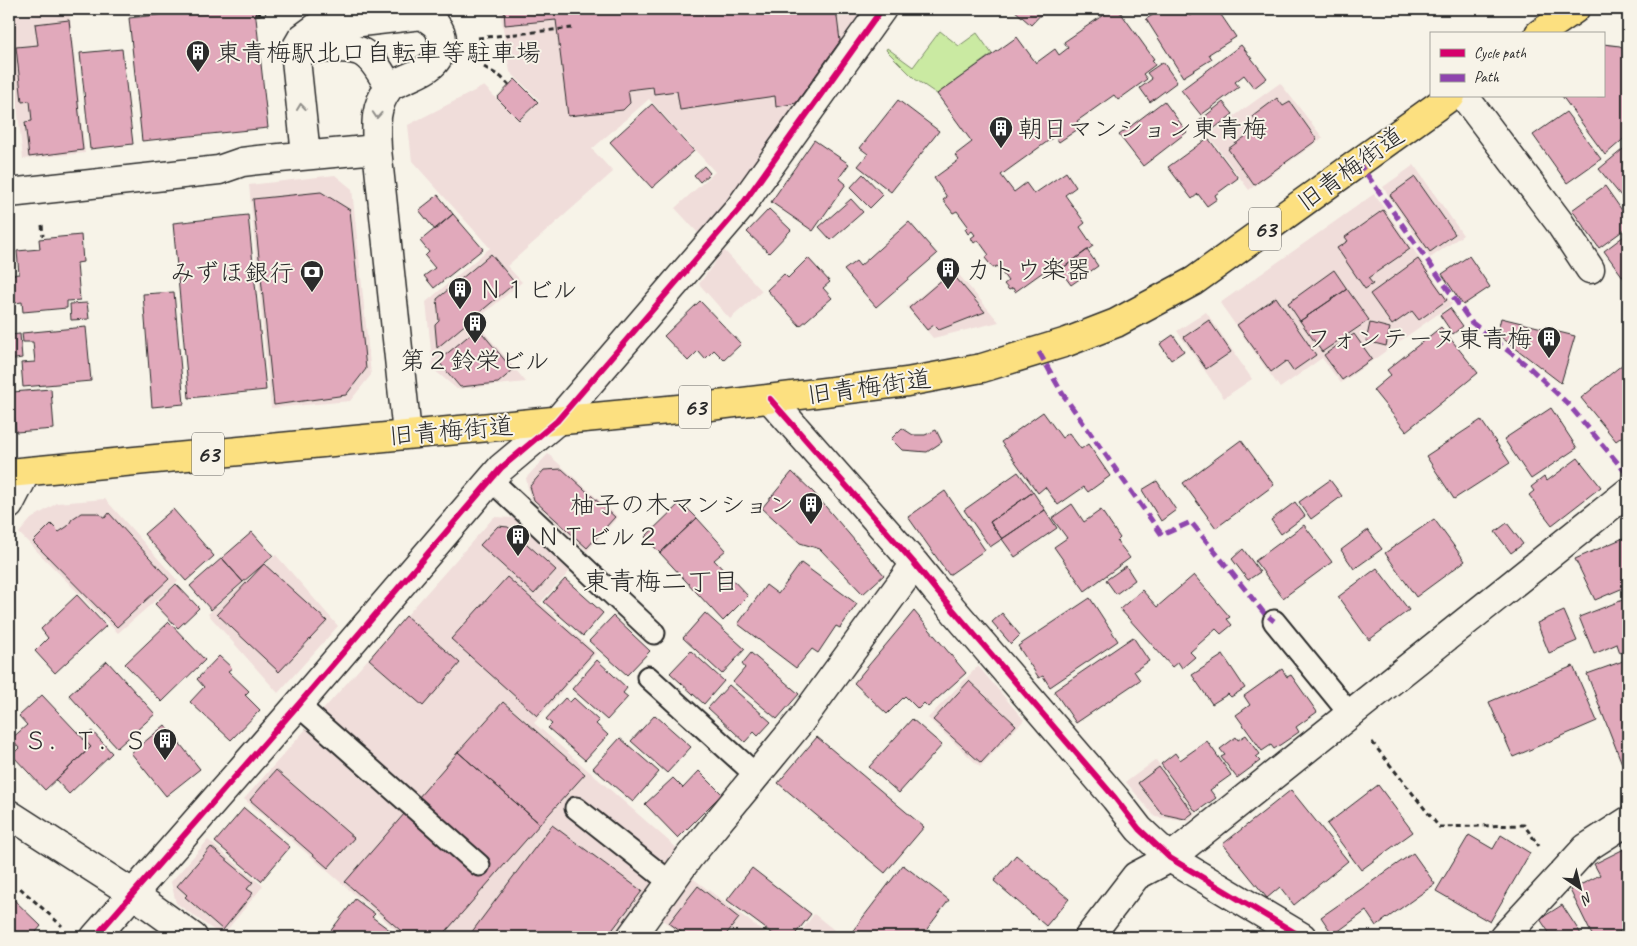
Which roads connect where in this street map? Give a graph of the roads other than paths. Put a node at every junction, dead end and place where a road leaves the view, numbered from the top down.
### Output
1 (882, 9) edge
2 (1575, 9) edge
3 (1542, 32) edge
4 (295, 50) junction
5 (389, 87) junction
6 (1448, 98) edge
7 (1466, 98) edge
8 (377, 149) junction
9 (306, 155) junction
10 (9, 193) edge
11 (1590, 268) dead end
12 (770, 399) junction
13 (557, 421) junction
14 (407, 434) junction
15 (17, 473) edge
16 (491, 480) junction
17 (1628, 492) edge
18 (9, 505) edge
19 (915, 564) junction
20 (1274, 622) dead end
21 (654, 633) dead end
22 (648, 677) dead end
23 (298, 705) junction
24 (1350, 714) junction
25 (756, 775) junction
26 (576, 808) dead end
27 (9, 814) edge
28 (1628, 821) edge
29 (1170, 858) junction
30 (479, 865) dead end
31 (671, 882) junction
32 (132, 894) junction
33 (95, 937) edge
34 (193, 937) edge
35 (632, 937) edge
36 (1089, 937) edge
37 (1302, 937) edge
38 (1504, 937) edge

1 - 13 street
2 - 3 main road
4 - 5 street
4 - 5 street
9 -> 4 street
5 -> 8 street
6 - 12 main road, 旧青梅街道 / 63
7 - 11 street
8 - 9 street
8 - 14 street
9 - 10 street
12 - 13 main road, 旧青梅街道 / 63
12 - 19 street
13 - 14 main road, 旧青梅街道 / 63
13 - 16 street
14 - 15 main road, 旧青梅街道 / 63
15 - 18 street
16 - 21 lane
16 - 23 street
17 - 24 street
19 - 25 street
19 - 29 street
20 - 24 lane
22 - 25 lane
23 - 30 lane
23 - 32 street
24 - 29 street
25 - 31 street
26 - 31 lane
27 - 32 street
28 - 38 street
29 - 36 street
29 - 37 street
31 - 35 street
32 - 33 street
32 - 34 street

